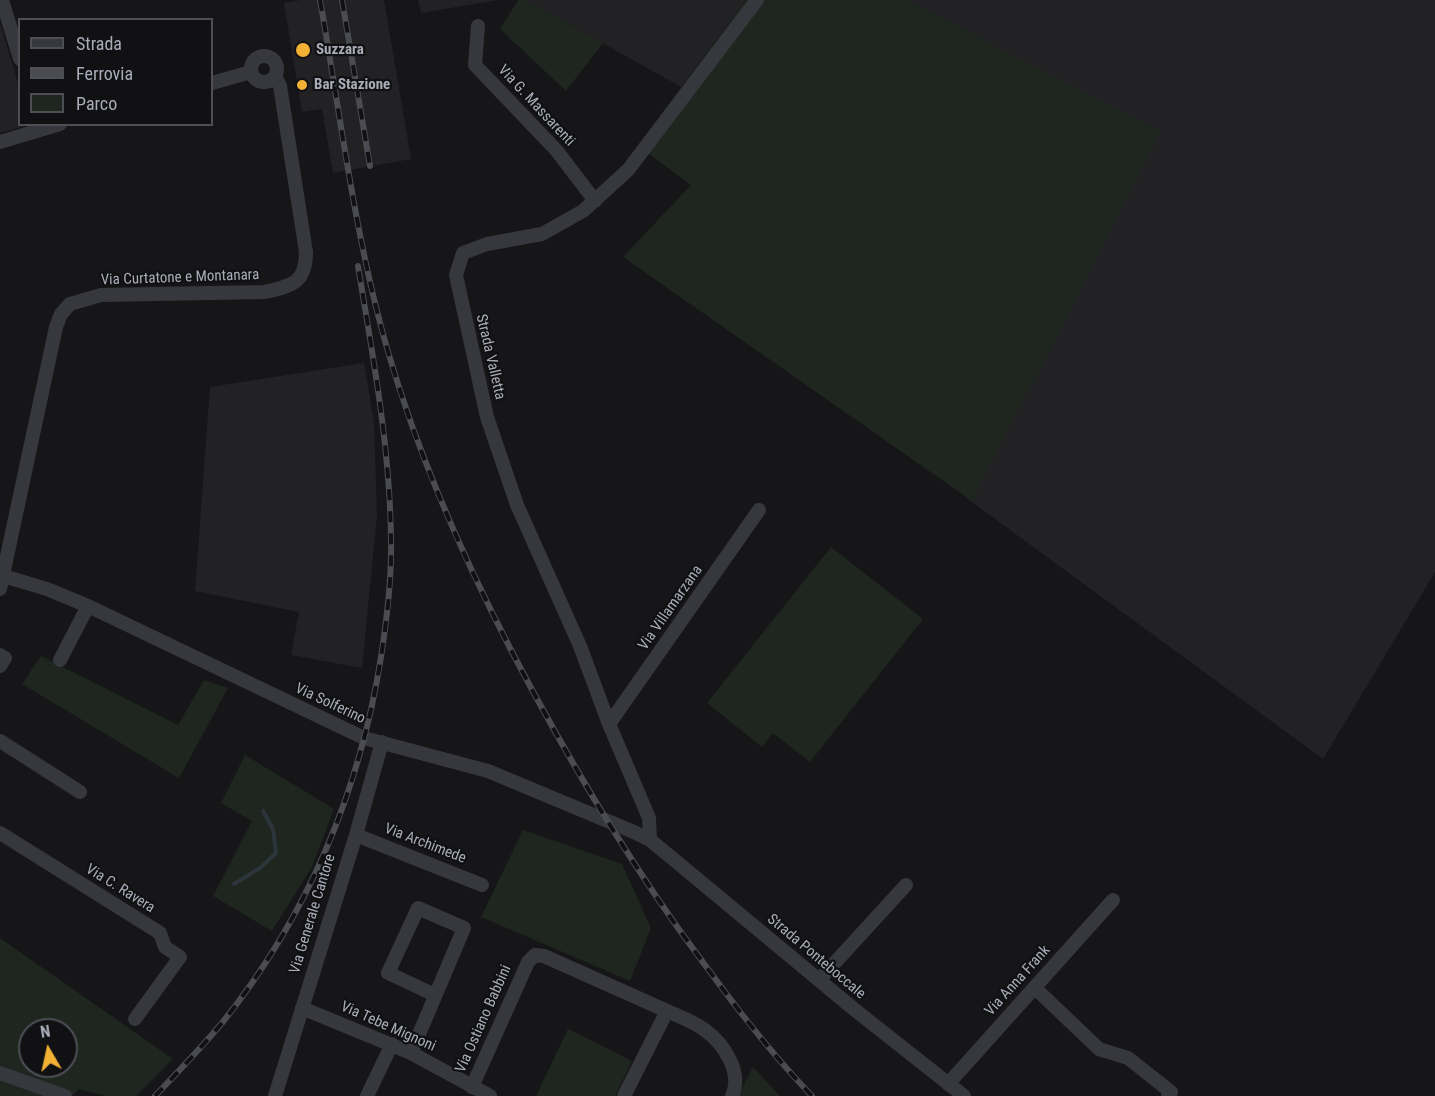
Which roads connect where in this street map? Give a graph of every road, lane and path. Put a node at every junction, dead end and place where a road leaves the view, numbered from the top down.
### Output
1 (2, 0) edge
2 (757, 0) edge
3 (478, 26) dead end
4 (18, 52) edge
5 (251, 72) junction
6 (275, 76) junction
7 (213, 83) edge
8 (40, 127) edge
9 (0, 142) edge
10 (595, 201) junction
11 (759, 510) dead end
12 (1, 580) edge
13 (88, 606) junction
14 (0, 655) edge
15 (60, 660) dead end
16 (0, 666) edge
17 (609, 724) junction
18 (0, 741) edge
19 (382, 742) junction
20 (80, 792) dead end
21 (0, 833) edge
22 (356, 835) junction
23 (650, 840) junction
24 (482, 885) dead end
25 (906, 885) dead end
26 (1113, 900) dead end
27 (819, 980) junction
28 (1035, 988) junction
29 (435, 995) junction
30 (302, 1008) junction
31 (667, 1011) junction
32 (135, 1019) dead end
33 (392, 1044) junction
34 (411, 1053) junction
35 (0, 1073) edge
36 (948, 1084) junction
37 (472, 1087) junction
38 (1169, 1094) edge
39 (65, 1096) edge
40 (275, 1096) edge
41 (368, 1096) edge
42 (490, 1096) edge
43 (624, 1096) edge
44 (732, 1096) edge
45 (964, 1096) edge

1 - 4 street
2 - 10 street, Strada Valletta
3 - 10 street, Via G. Massarenti
5 - 6 street
5 - 6 street
5 - 7 street
6 - 12 street, Via Curtatone e Montanara
8 - 9 street
10 - 17 street, Strada Valletta
11 - 17 street, Via Villamarzana
12 - 13 street, Via Solferino
13 - 15 street
13 - 19 street, Via Solferino
14 - 16 street
17 - 23 street, Strada Valletta
18 - 20 street
19 - 22 street, Via Generale Cantore
19 - 23 street, Via Solferino
21 - 32 street, Via C. Ravera
22 - 24 street, Via Archimede
22 - 30 street, Via Generale Cantore
23 - 27 street, Strada Ponteboccale
25 - 27 street
26 - 28 street, Via Anna Frank
27 - 36 street, Strada Ponteboccale
28 - 36 street, Via Anna Frank
28 - 38 street
29 - 29 street
29 - 34 street
30 - 33 street, Via Tebe Mignoni
30 - 40 street, Via Generale Cantore
31 - 37 street, Via Ostiano Babbini
31 - 43 street
31 - 44 street
33 - 34 street, Via Tebe Mignoni
33 - 41 street
34 - 37 street, Via Tebe Mignoni
35 - 39 street
36 - 45 street, Strada Ponteboccale
37 - 42 street, Via Tebe Mignoni

